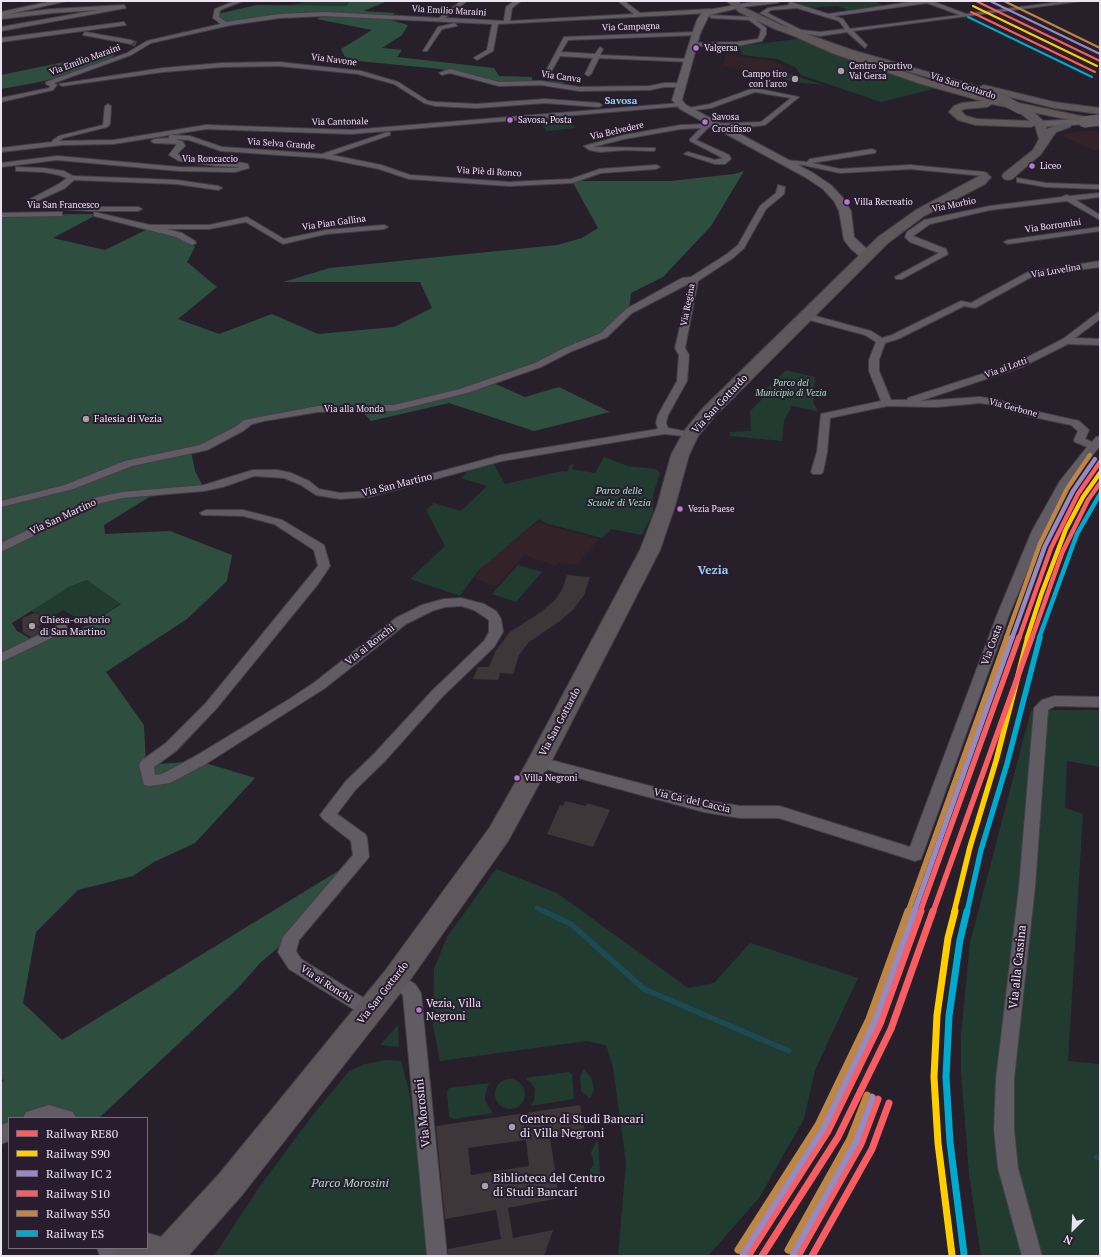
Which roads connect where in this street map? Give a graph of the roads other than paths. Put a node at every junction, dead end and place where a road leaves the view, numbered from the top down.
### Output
1 (63, 1) edge
2 (240, 1) edge
3 (464, 1) edge
4 (518, 1) edge
5 (621, 1) edge
6 (706, 1) edge
7 (724, 1) edge
8 (927, 1) edge
9 (1079, 1) edge
10 (772, 2) edge
11 (734, 4) edge
12 (796, 4) edge
13 (1, 14) edge
14 (706, 15) junction
15 (830, 15) junction
16 (966, 15) junction
17 (639, 16) junction
18 (1, 17) edge
19 (440, 20) junction
20 (465, 21) junction
21 (496, 23) junction
22 (507, 23) junction
23 (124, 24) dead end
24 (225, 24) junction
25 (1, 29) edge
26 (848, 30) junction
27 (72, 31) junction
28 (790, 31) junction
29 (696, 34) junction
30 (643, 36) junction
31 (606, 37) junction
32 (1, 40) edge
33 (149, 42) junction
34 (641, 43) dead end
35 (693, 45) junction
36 (865, 46) dead end
37 (425, 50) dead end
38 (638, 51) dead end
39 (557, 54) junction
40 (597, 56) junction
41 (477, 58) dead end
42 (636, 58) junction
43 (688, 61) junction
44 (548, 71) dead end
45 (442, 73) dead end
46 (588, 74) dead end
47 (933, 75) junction
48 (51, 84) junction
49 (680, 85) junction
50 (592, 90) junction
51 (1, 100) edge
52 (556, 103) dead end
53 (606, 105) junction
54 (108, 106) dead end
55 (683, 107) junction
56 (1025, 110) junction
57 (613, 111) junction
58 (1100, 111) edge
59 (538, 117) junction
60 (1084, 122) junction
61 (1100, 122) edge
62 (1002, 124) junction
63 (712, 125) junction
64 (1037, 125) junction
65 (1066, 125) junction
66 (408, 127) junction
67 (1045, 139) junction
68 (114, 142) junction
69 (51, 144) junction
70 (653, 149) dead end
71 (1, 150) edge
72 (872, 151) dead end
73 (688, 154) dead end
74 (323, 156) junction
75 (1033, 156) junction
76 (785, 162) junction
77 (803, 163) junction
78 (1, 165) edge
79 (656, 167) dead end
80 (1, 170) edge
81 (1001, 177) junction
82 (72, 178) junction
83 (1046, 184) junction
84 (781, 187) dead end
85 (1100, 187) edge
86 (218, 188) dead end
87 (1100, 194) edge
88 (1069, 199) junction
89 (138, 209) dead end
90 (1, 215) edge
91 (1100, 218) edge
92 (384, 226) dead end
93 (152, 227) junction
94 (1100, 229) edge
95 (848, 237) junction
96 (883, 240) junction
97 (1008, 242) dead end
98 (192, 243) dead end
99 (866, 255) junction
100 (1100, 264) edge
101 (898, 277) dead end
102 (693, 280) junction
103 (1100, 314) edge
104 (805, 316) junction
105 (881, 341) junction
106 (1066, 341) junction
107 (1100, 342) edge
108 (887, 403) junction
109 (903, 403) junction
110 (664, 431) junction
111 (690, 435) junction
112 (1096, 442) edge
113 (816, 472) dead end
114 (1, 504) edge
115 (206, 513) dead end
116 (1, 548) edge
117 (61, 628) dead end
118 (1, 658) edge
119 (1100, 702) edge
120 (539, 762) junction
121 (915, 855) joint
122 (395, 979) junction
123 (369, 1011) junction
124 (37, 1117) edge
125 (62, 1117) edge
126 (128, 1256) edge
127 (165, 1256) edge
128 (437, 1256) edge
129 (1032, 1256) edge

1 - 13 main road
2 - 24 street
3 - 19 street
4 - 22 street
5 - 17 street
6 - 14 main road
7 - 11 main road, Via San Gottardo
8 - 15 street
8 - 16 street
9 - 16 street
10 - 11 main road
10 - 11 main road
10 - 12 main road
11 - 14 main road
11 - 28 main road, Via San Gottardo
12 - 15 street
12 - 26 street
14 - 17 street, Via Emilio Maraini
14 - 29 main road
14 - 35 street, Via Emilio Maraini
15 - 26 street
16 - 26 street
17 - 22 street, Via Emilio Maraini
18 - 25 street
19 - 20 street, Via Emilio Maraini
19 - 24 street, Via Emilio Maraini
20 - 21 street, Via Emilio Maraini
20 - 37 street
21 - 22 street, Via Emilio Maraini
21 - 41 street
23 - 27 street
24 - 33 street, Via Emilio Maraini
26 - 36 street
27 - 32 street
27 - 33 street, Via Emilio Maraini
28 - 47 main road, Via San Gottardo
28 - 56 highway
29 - 30 street, Via Campagna
29 - 35 main road
30 - 31 street, Via Campagna
30 - 34 street
31 - 39 street, Via Campagna
31 - 40 street
33 - 48 street, Via Emilio Maraini
35 - 43 main road
38 - 42 street
39 - 40 street
39 - 44 street
40 - 42 street
40 - 46 street
42 - 43 street
43 - 49 main road
45 - 50 street, Via Canva
47 - 56 main road, Via San Gottardo, bridge
47 - 58 main road
48 - 51 street
48 - 53 street, Via Navone
49 - 50 street, Via Canva
49 - 55 main road
50 - 53 street
52 - 59 street
53 - 57 street
54 - 69 street
55 - 57 street, Via Cantonale
55 - 63 main road
55 - 63 street, Via Cantonale
56 - 61 highway
56 - 62 highway
56 - 62 highway
56 - 64 main road, Via San Gottardo
57 - 59 street, Via Cantonale
59 - 66 street, Via Cantonale
60 - 61 main road, bridge
60 - 64 main road
60 - 65 main road
62 - 64 highway
63 - 70 street, Via Belvedere
63 - 73 street
63 - 76 main road
64 - 65 main road
64 - 67 main road, Via San Gottardo
64 - 75 main road, Via San Gottardo
65 - 67 main road
66 - 68 street, Via Cantonale
66 - 74 street, Via Selva Grande
67 - 75 main road, Via San Gottardo
68 - 69 street, Via Cantonale
68 - 74 street, Via Selva Grande
69 - 71 street, Via Cantonale
69 - 78 street, Via Roncaccio
72 - 77 street
74 - 79 street, Via Piè di Ronco
75 - 81 main road, Via San Gottardo
76 - 77 street
76 - 95 main road
77 - 81 street
80 - 82 street
81 - 83 street
81 - 96 main road, Via San Gottardo
82 - 86 street
82 - 89 street
83 - 85 street
83 - 88 street
84 - 102 street, Via Regina
87 - 88 street, Via Morbio
88 - 91 street
88 - 101 street, Via Morbio
90 - 93 street, Via San Francesco
92 - 93 street, Via Pian Gallina
93 - 98 street, Via San Francesco
94 - 97 street, Via Borromini
95 - 96 main road
95 - 99 main road
96 - 99 main road, Via San Gottardo
99 - 104 main road, Via San Gottardo
100 - 105 street, Via Luvelina
102 - 110 street, Via Regina
102 - 114 street, Via alla Monda
103 - 106 street, Via ai Lotti
104 - 105 street
104 - 111 main road, Via San Gottardo
105 - 108 street
106 - 107 street
106 - 109 street, Via ai Lotti
108 - 109 street, Via Gerbone
108 - 113 street, Via Gerbone
109 - 112 street, Via Gerbone
110 - 111 street, Via San Martino
110 - 116 street, Via San Martino
111 - 120 main road, Via San Gottardo
112 - 121 street, Via Costa
115 - 123 street, Via ai Ronchi
117 - 118 street
119 - 129 street, Via alla Cassina
120 - 121 street, Via Ca' del Caccia
120 - 122 main road, Via San Gottardo
122 - 123 main road, Via San Gottardo
122 - 128 street, Via Morosini
123 - 127 main road, Via San Gottardo
124 - 125 street
126 - 127 main road

